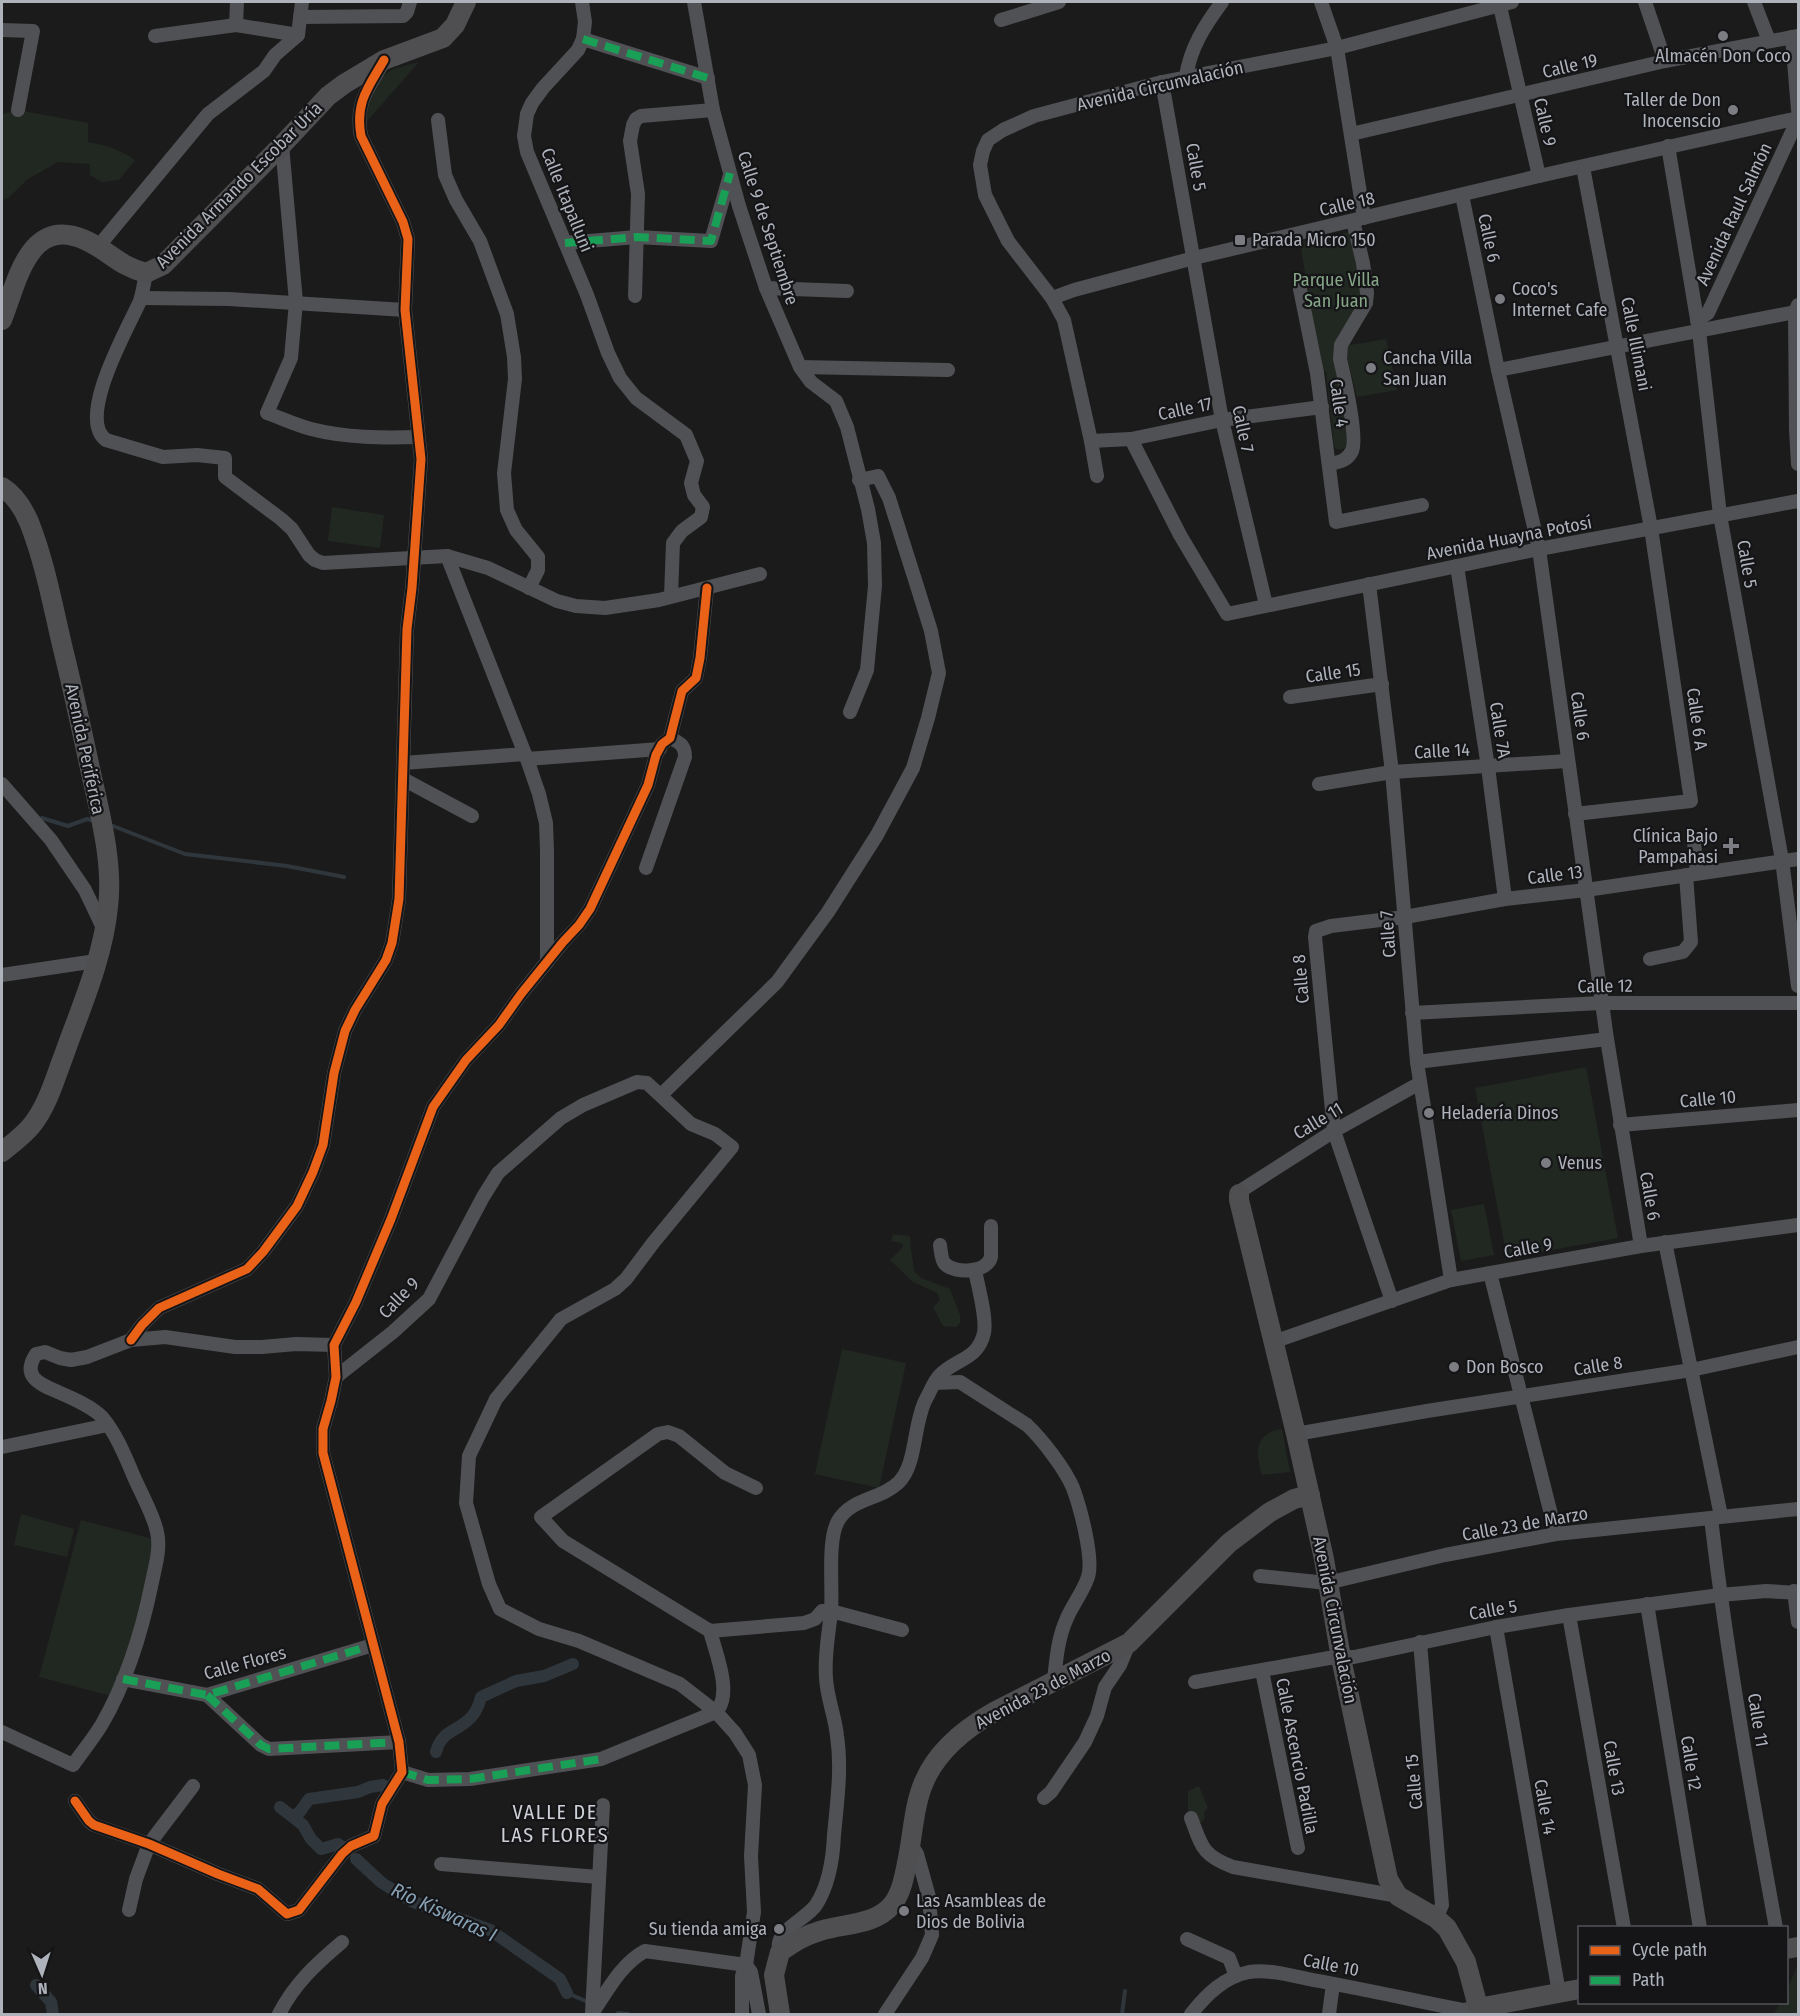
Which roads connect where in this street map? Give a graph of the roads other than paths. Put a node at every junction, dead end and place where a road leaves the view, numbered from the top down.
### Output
1 (237, 2) edge
2 (302, 2) edge
3 (410, 2) edge
4 (466, 2) edge
5 (582, 2) edge
6 (694, 2) edge
7 (1059, 2) edge
8 (1221, 2) edge
9 (1321, 2) edge
10 (1645, 2) edge
11 (1754, 2) edge
12 (1503, 3) edge
13 (300, 17) junction
14 (1001, 20) dead end
15 (236, 25) junction
16 (2, 30) edge
17 (298, 35) junction
18 (155, 36) dead end
19 (1795, 37) edge
20 (583, 39) junction
21 (1769, 41) junction
22 (1337, 48) junction
23 (384, 60) junction
24 (1665, 62) junction
25 (1186, 77) junction
26 (708, 78) junction
27 (1162, 82) junction
28 (1521, 96) junction
29 (18, 110) dead end
30 (713, 110) junction
31 (1798, 110) edge
32 (1798, 118) edge
33 (438, 120) dead end
34 (1351, 134) junction
35 (282, 145) junction
36 (1668, 146) junction
37 (1583, 167) junction
38 (730, 173) junction
39 (1539, 176) junction
40 (1462, 195) junction
41 (1358, 219) junction
42 (637, 237) junction
43 (565, 243) junction
44 (98, 248) junction
45 (1194, 258) junction
46 (146, 273) junction
47 (766, 288) junction
48 (1300, 289) dead end
49 (847, 291) dead end
50 (635, 296) dead end
51 (141, 298) junction
52 (1052, 298) junction
53 (296, 303) junction
54 (1797, 309) edge
55 (405, 310) junction
56 (2, 320) edge
57 (1698, 325) junction
58 (1618, 346) junction
59 (800, 367) junction
60 (948, 370) dead end
61 (1498, 370) junction
62 (1322, 407) junction
63 (1222, 420) junction
64 (418, 437) junction
65 (1131, 440) junction
66 (1091, 441) junction
67 (1329, 464) junction
68 (1798, 464) edge
69 (1097, 476) dead end
70 (860, 480) junction
71 (2, 487) edge
72 (1798, 501) edge
73 (1422, 505) dead end
74 (1720, 514) junction
75 (1651, 528) junction
76 (1539, 549) junction
77 (447, 556) junction
78 (414, 558) junction
79 (1457, 566) junction
80 (760, 574) dead end
81 (1368, 584) junction
82 (529, 588) junction
83 (707, 588) junction
84 (671, 596) junction
85 (1266, 605) junction
86 (1382, 684) junction
87 (1290, 697) dead end
88 (850, 712) dead end
89 (670, 738) junction
90 (660, 749) junction
91 (526, 756) junction
92 (1567, 761) junction
93 (403, 763) junction
94 (1488, 767) junction
95 (1392, 772) junction
96 (403, 779) junction
97 (2, 784) edge
98 (1319, 784) dead end
99 (1575, 814) junction
100 (472, 816) dead end
101 (1694, 842) dead end
102 (1798, 859) edge
103 (1782, 860) junction
104 (646, 868) dead end
105 (1692, 874) junction
106 (1586, 890) junction
107 (1505, 899) junction
108 (1405, 917) junction
109 (1316, 931) joint
110 (105, 932) junction
111 (1650, 959) dead end
112 (96, 961) junction
113 (547, 962) junction
114 (2, 975) edge
115 (1798, 986) edge
116 (1601, 1003) junction
117 (1798, 1003) edge
118 (1412, 1013) junction
119 (76, 1022) junction
120 (1607, 1039) junction
121 (1417, 1062) junction
122 (1420, 1083) junction
123 (662, 1095) junction
124 (1798, 1110) edge
125 (1620, 1125) junction
126 (1334, 1131) junction
127 (2, 1152) edge
128 (2, 1165) edge
129 (1239, 1194) joint
130 (1798, 1225) edge
131 (991, 1226) dead end
132 (1665, 1242) junction
133 (940, 1245) dead end
134 (1641, 1246) junction
135 (975, 1270) junction
136 (1490, 1273) junction
137 (1451, 1281) junction
138 (1392, 1301) junction
139 (131, 1340) junction
140 (1273, 1342) junction
141 (333, 1345) junction
142 (1798, 1347) edge
143 (1691, 1370) junction
144 (336, 1377) junction
145 (935, 1383) junction
146 (1521, 1396) junction
147 (108, 1425) junction
148 (1296, 1434) junction
149 (2, 1447) edge
150 (756, 1488) dead end
151 (1310, 1495) junction
152 (1798, 1509) edge
153 (1716, 1517) junction
154 (1556, 1534) junction
155 (1260, 1576) dead end
156 (1327, 1583) junction
157 (1796, 1592) edge
158 (1720, 1595) junction
159 (1647, 1604) junction
160 (831, 1611) junction
161 (1569, 1615) junction
162 (1798, 1622) edge
163 (1497, 1627) junction
164 (902, 1630) dead end
165 (710, 1631) junction
166 (1420, 1642) junction
167 (1129, 1643) junction
168 (373, 1645) junction
169 (1341, 1658) junction
170 (1262, 1671) junction
171 (123, 1679) junction
172 (1054, 1681) junction
173 (1195, 1682) dead end
174 (207, 1695) junction
175 (716, 1712) junction
176 (2, 1732) edge
177 (399, 1742) junction
178 (402, 1772) junction
179 (193, 1786) dead end
180 (1044, 1798) dead end
181 (75, 1801) dead end
182 (603, 1805) dead end
183 (1191, 1818) dead end
184 (149, 1844) junction
185 (910, 1845) junction
186 (1298, 1848) dead end
187 (441, 1864) dead end
188 (598, 1877) junction
189 (1398, 1896) junction
190 (129, 1910) dead end
191 (1436, 1918) junction
192 (1624, 1926) edge
193 (1701, 1926) edge
194 (1776, 1926) edge
195 (1187, 1939) dead end
196 (342, 1942) dead end
197 (780, 1952) junction
198 (746, 1965) junction
199 (1236, 1976) junction
200 (1333, 1983) junction
201 (1578, 1989) edge
202 (1558, 1993) junction
203 (1479, 2011) edge
204 (279, 2014) edge
205 (593, 2014) edge
206 (742, 2014) edge
207 (759, 2014) edge
208 (780, 2014) edge
209 (885, 2014) edge
210 (1191, 2014) edge
211 (1329, 2014) edge

1 - 15 street
2 - 13 street
3 - 13 street
4 - 23 street, Avenida Armando Escobar Uría
5 - 20 street
6 - 26 street, Calle 9 de Septiembre
7 - 14 street
8 - 25 street
9 - 22 street
10 - 24 street
11 - 21 street
12 - 22 street, Avenida Circunvalación
12 - 28 street, Calle 9
13 - 17 street
15 - 17 street
15 - 18 street
16 - 29 street
17 - 44 street
19 - 21 street, Calle 19
19 - 31 street
20 - 26 street
20 - 43 street, Calle Itapalluni
21 - 24 street, Calle 19
22 - 25 street, Avenida Circunvalación
22 - 34 street
23 - 35 street, Avenida Armando Escobar Uría
23 - 55 street
24 - 28 street, Calle 19
25 - 27 street, Avenida Circunvalación
26 - 30 street, Calle 9 de Septiembre
27 - 45 street, Calle 5
27 - 52 street, Avenida Circunvalación
28 - 34 street, Calle 19
28 - 39 street, Calle 9
30 - 38 street, Calle 9 de Septiembre
30 - 42 street
32 - 36 street, Calle 18
32 - 57 street, Avenida Raul Salmón
33 - 82 street
34 - 41 street
35 - 46 street, Avenida Armando Escobar Uría
35 - 53 street
36 - 37 street, Calle 18
36 - 57 street, Calle 5
37 - 39 street, Calle 18
37 - 58 street, Calle Illimani
38 - 42 street
38 - 47 street, Calle 9 de Septiembre
39 - 40 street, Calle 18
40 - 41 street, Calle 18
40 - 61 street, Calle 6
41 - 45 street, Calle 18
41 - 67 street
42 - 43 street
42 - 50 street
43 - 84 street, Calle Itapalluni
44 - 46 street, Avenida Armando Escobar Uría
44 - 56 street, Avenida Armando Escobar Uría
45 - 52 street, Calle 18
45 - 63 street, Calle 7
46 - 51 street
47 - 49 street
47 - 59 street, Calle 9 de Septiembre
48 - 62 street, Calle 4
51 - 53 street
51 - 78 street
52 - 66 street
53 - 55 street
53 - 64 street
54 - 57 street
54 - 68 street
55 - 64 street
57 - 58 street
57 - 74 street, Calle 5
58 - 61 street
58 - 75 street, Calle Illimani
59 - 60 street
59 - 70 street, Calle 9 de Septiembre
61 - 76 street, Calle 6
62 - 63 street, Calle 17
62 - 67 street, Calle 4
63 - 65 street, Calle 17
63 - 85 street, Calle 7
64 - 78 street
65 - 66 street, Calle 17
65 - 85 street, Avenida Huayna Potosí
66 - 69 street
67 - 73 street, Calle 4
70 - 88 street, Calle 9 de Septiembre
70 - 123 street
71 - 110 street, Avenida Periférica
72 - 74 street, Avenida Huayna Potosí
74 - 75 street, Avenida Huayna Potosí
74 - 103 street, Calle 5
75 - 76 street, Avenida Huayna Potosí
75 - 99 street, Calle 6 A
76 - 79 street, Avenida Huayna Potosí
76 - 92 street, Calle 6
77 - 78 street
77 - 82 street
77 - 91 street
78 - 93 street
79 - 81 street, Avenida Huayna Potosí
79 - 94 street, Calle 7A
80 - 83 street
81 - 85 street, Avenida Huayna Potosí
81 - 86 street, Calle 7
82 - 84 street
83 - 84 street
83 - 89 street
86 - 87 street, Calle 15
86 - 95 street, Calle 7
89 - 90 street
89 - 104 street
90 - 91 street
90 - 113 street
91 - 93 street
91 - 113 street
92 - 94 street, Calle 14
92 - 99 street, Calle 6
93 - 96 street
94 - 95 street, Calle 14
94 - 107 street, Calle 7A
95 - 98 street, Calle 14
95 - 108 street, Calle 7
96 - 100 street
96 - 139 street
97 - 110 street
99 - 106 street, Calle 6
101 - 105 street
102 - 103 street, Calle 13
103 - 105 street, Calle 13
103 - 115 street, Calle 5
105 - 106 street, Calle 13
105 - 111 street
106 - 107 street, Calle 13
106 - 116 street, Calle 6
107 - 108 street, Calle 13
108 - 109 street, Calle 13
108 - 118 street, Calle 7
109 - 126 street, Calle 8
110 - 112 street, Avenida Periférica
112 - 114 street
112 - 119 street, Avenida Periférica
113 - 141 street
116 - 117 street, Calle 12
116 - 118 street, Calle 12
116 - 120 street, Calle 6
118 - 121 street, Calle 7
119 - 127 street, Avenida Periférica
119 - 128 street, Avenida Periférica
120 - 121 street
120 - 125 street, Calle 6
121 - 122 street, Calle 7
122 - 126 street, Calle 11
122 - 137 street, Calle 7
123 - 144 street, Calle 9
123 - 175 street
124 - 125 street, Calle 10
125 - 134 street, Calle 6
126 - 129 street, Calle 11
126 - 138 street, Calle 8
129 - 140 street, Avenida Circunvalación
130 - 132 street, Calle 9
131 - 135 street
132 - 134 street, Calle 9
132 - 143 street, Calle 6
133 - 135 street
134 - 136 street, Calle 9
135 - 145 street
136 - 137 street, Calle 9
136 - 146 street
137 - 138 street, Calle 9
138 - 140 street, Calle 9
139 - 141 street
139 - 147 street
140 - 148 street, Avenida Circunvalación
141 - 144 street
142 - 143 street, Calle 8
143 - 146 street, Calle 8
143 - 153 street, Calle 6
144 - 168 street
145 - 160 street
145 - 172 street
146 - 148 street, Calle 8
146 - 154 street
147 - 149 street
147 - 171 street
148 - 151 street, Avenida Circunvalación
150 - 165 street
151 - 156 street, Avenida Circunvalación
151 - 167 street, Avenida 23 de Marzo
152 - 153 street, Calle 23 de Marzo
153 - 154 street, Calle 23 de Marzo
153 - 158 street, Calle 11
154 - 156 street, Calle 23 de Marzo
155 - 156 street, Calle 23 de Marzo
156 - 169 street, Avenida Circunvalación
157 - 158 street, Calle 5
157 - 162 street
158 - 159 street, Calle 5
158 - 194 street, Calle 11
159 - 161 street, Calle 5
159 - 193 street, Calle 12
160 - 164 street
160 - 165 street
160 - 197 street
161 - 163 street, Calle 5
161 - 192 street, Calle 13
163 - 166 street, Calle 5
163 - 202 street, Calle 14
165 - 175 street
166 - 169 street, Calle 5
166 - 191 street, Calle 15
167 - 172 street, Avenida 23 de Marzo
167 - 180 street
168 - 174 street, Calle Flores
168 - 177 street
169 - 170 street, Calle 5
169 - 189 street, Avenida Circunvalación
170 - 173 street, Calle 5
170 - 186 street, Calle Ascencio Padilla
171 - 174 street, Calle Flores
171 - 176 street
172 - 185 street, Avenida 23 de Marzo
174 - 177 street
175 - 178 street
175 - 198 street
177 - 178 street
178 - 184 street
179 - 184 street
181 - 184 street
182 - 188 street
183 - 189 street
184 - 190 street
185 - 197 street, Avenida 23 de Marzo
185 - 209 street
187 - 188 street
188 - 205 street
189 - 191 street
191 - 203 street
195 - 199 street
196 - 204 street
197 - 208 street
198 - 205 street
198 - 206 street
198 - 207 street
199 - 200 street, Calle 10
199 - 210 street, Calle 10
200 - 203 street, Calle 10
200 - 211 street
201 - 202 street
202 - 203 street

